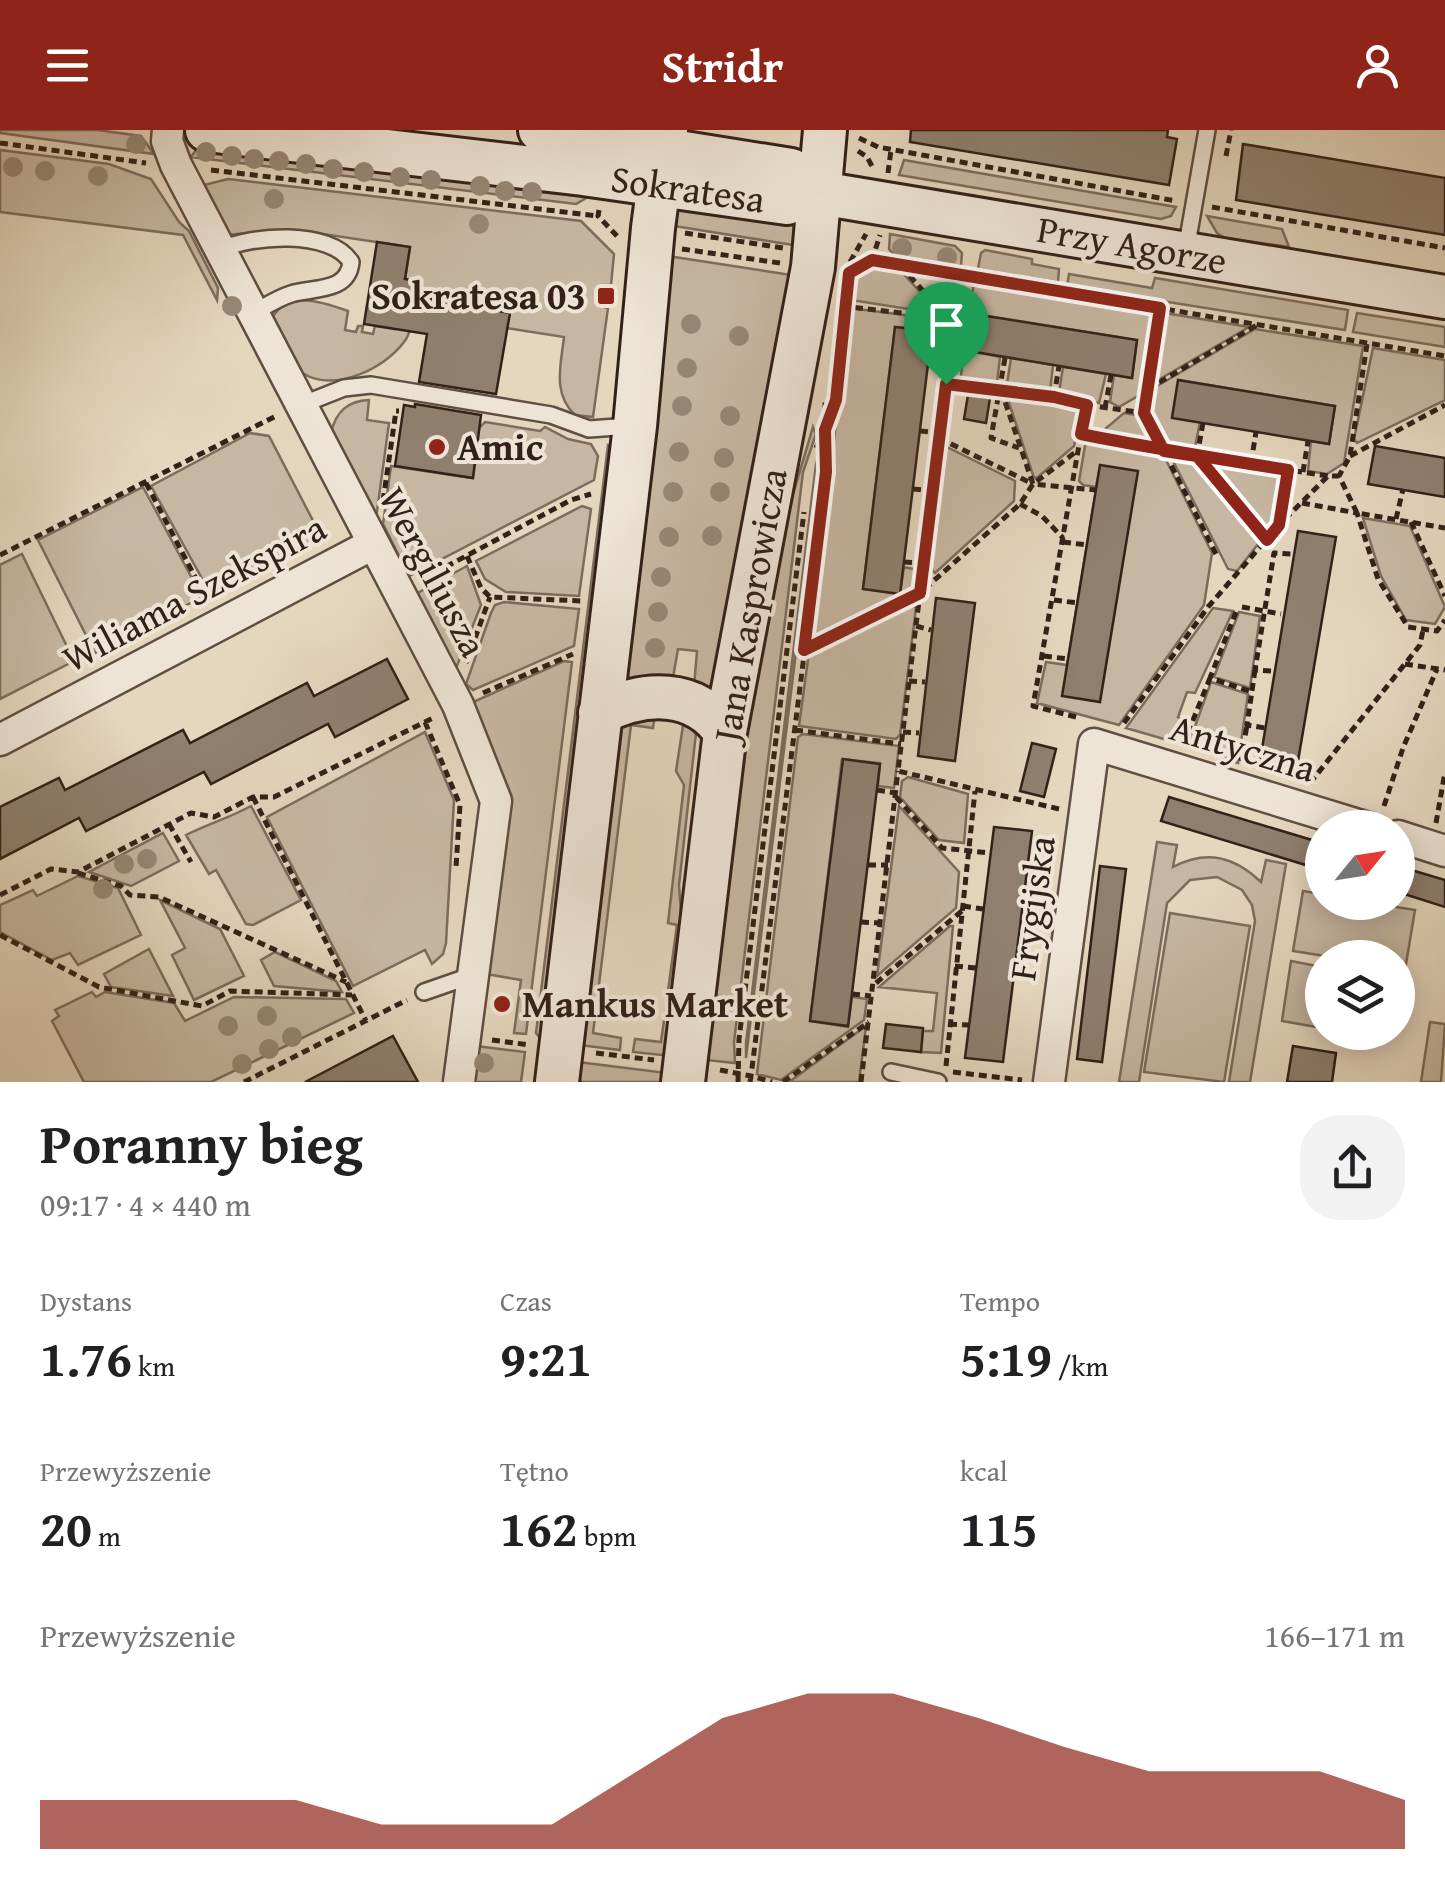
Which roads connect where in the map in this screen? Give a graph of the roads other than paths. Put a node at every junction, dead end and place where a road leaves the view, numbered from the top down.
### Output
1 (168, 130) edge
2 (207, 130) edge
3 (540, 130) edge
4 (1208, 130) edge
5 (838, 139) edge
6 (663, 155) edge
7 (820, 193) junction
8 (220, 250) junction
9 (1186, 254) junction
10 (1445, 298) edge
11 (254, 312) junction
12 (301, 405) junction
13 (635, 426) junction
14 (373, 544) junction
15 (600, 712) junction
16 (725, 732) junction
17 (1106, 737) joint
18 (0, 740) edge
19 (1336, 810) edge
20 (1415, 838) edge
21 (1445, 851) edge
22 (473, 975) junction
23 (424, 992) road end
24 (558, 1066) edge
25 (892, 1072) dead end
26 (684, 1073) edge
27 (459, 1082) edge
28 (938, 1082) edge
29 (1049, 1082) edge

1 - 8 street, Wergiliusza
2 - 6 main road, Sokratesa
3 - 6 main road, Sokratesa
4 - 9 lane
5 - 7 main road, Jana Kasprowicza
6 - 7 main road, Sokratesa
6 - 13 main road
7 - 9 main road, Przy Agorze
7 - 16 main road, Jana Kasprowicza
8 - 11 street, Wergiliusza
8 - 11 lane
9 - 10 main road, Przy Agorze
11 - 12 street, Wergiliusza
12 - 13 lane
12 - 14 street, Wergiliusza
13 - 15 main road
14 - 18 street, Wiliama Szekspira
14 - 22 street, Wergiliusza
15 - 16 main road
15 - 24 main road
16 - 26 main road, Jana Kasprowicza
17 - 19 street, Antyczna
17 - 29 street, Frygijska
20 - 21 street, Antyczna
22 - 23 lane
22 - 27 street, Wergiliusza
25 - 28 lane

